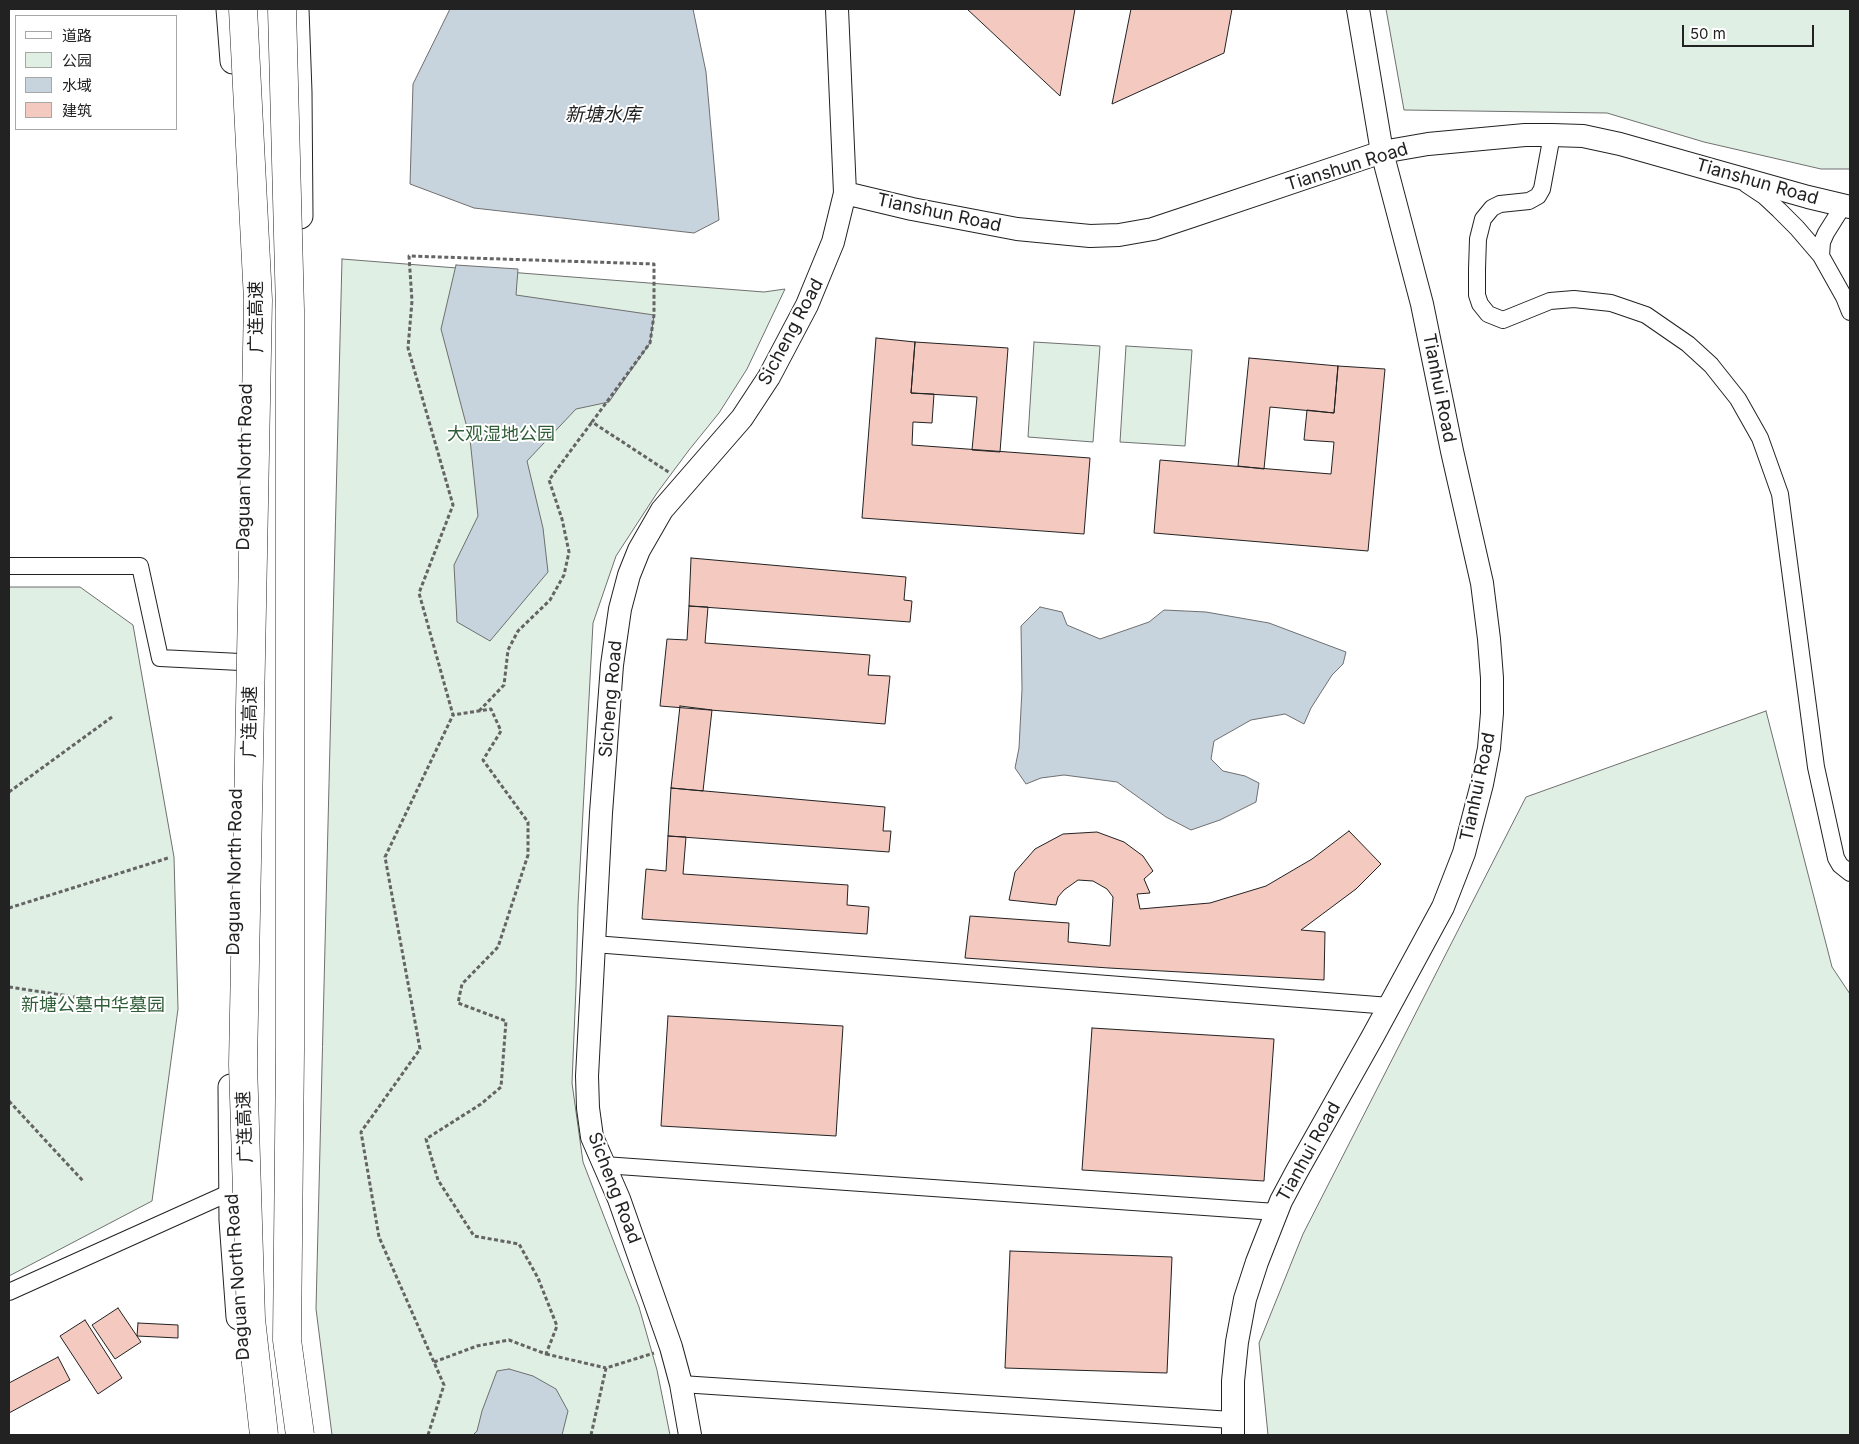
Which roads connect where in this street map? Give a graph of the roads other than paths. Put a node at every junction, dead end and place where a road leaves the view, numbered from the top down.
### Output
1 (228, 9) edge
2 (243, 9) edge
3 (282, 9) edge
4 (296, 9) edge
5 (837, 9) edge
6 (1358, 9) edge
7 (1552, 134) junction
8 (1382, 152) junction
9 (1735, 177) junction
10 (845, 193) junction
11 (1846, 206) edge
12 (1821, 256) junction
13 (1850, 312) edge
14 (248, 343) junction
15 (300, 343) junction
16 (9, 566) edge
17 (240, 662) junction
18 (1850, 873) edge
19 (594, 944) junction
20 (1390, 1006) junction
21 (604, 1165) junction
22 (231, 1192) junction
23 (1276, 1212) junction
24 (9, 1292) edge
25 (681, 1384) junction
26 (1233, 1428) edge
27 (255, 1435) edge
28 (264, 1435) edge
29 (300, 1435) edge
30 (307, 1435) edge
31 (690, 1435) edge

1 - 14 main road, Daguan North Road
2 - 28 highway, 广连高速, bridge
3 - 29 highway, 广连高速, bridge
4 - 15 main road
5 - 10 street, Sicheng Road
6 - 8 street, Tianhui Road
7 - 8 street, Tianshun Road
7 - 9 street, Tianshun Road
7 - 18 street
8 - 10 street, Tianshun Road
8 - 20 street, Tianhui Road
9 - 11 street, Tianshun Road
9 - 12 street
10 - 19 street, Sicheng Road
11 - 12 street
12 - 13 street
14 - 15 main road
14 - 17 main road, Daguan North Road
15 - 30 main road
16 - 17 street
17 - 22 main road, Daguan North Road
19 - 20 street
19 - 21 street, Sicheng Road
20 - 23 street, Tianhui Road
21 - 23 street
21 - 25 street, Sicheng Road
22 - 24 street
22 - 27 main road, Daguan North Road
23 - 26 street, Tianhui Road
25 - 26 street
25 - 31 street, Sicheng Road

